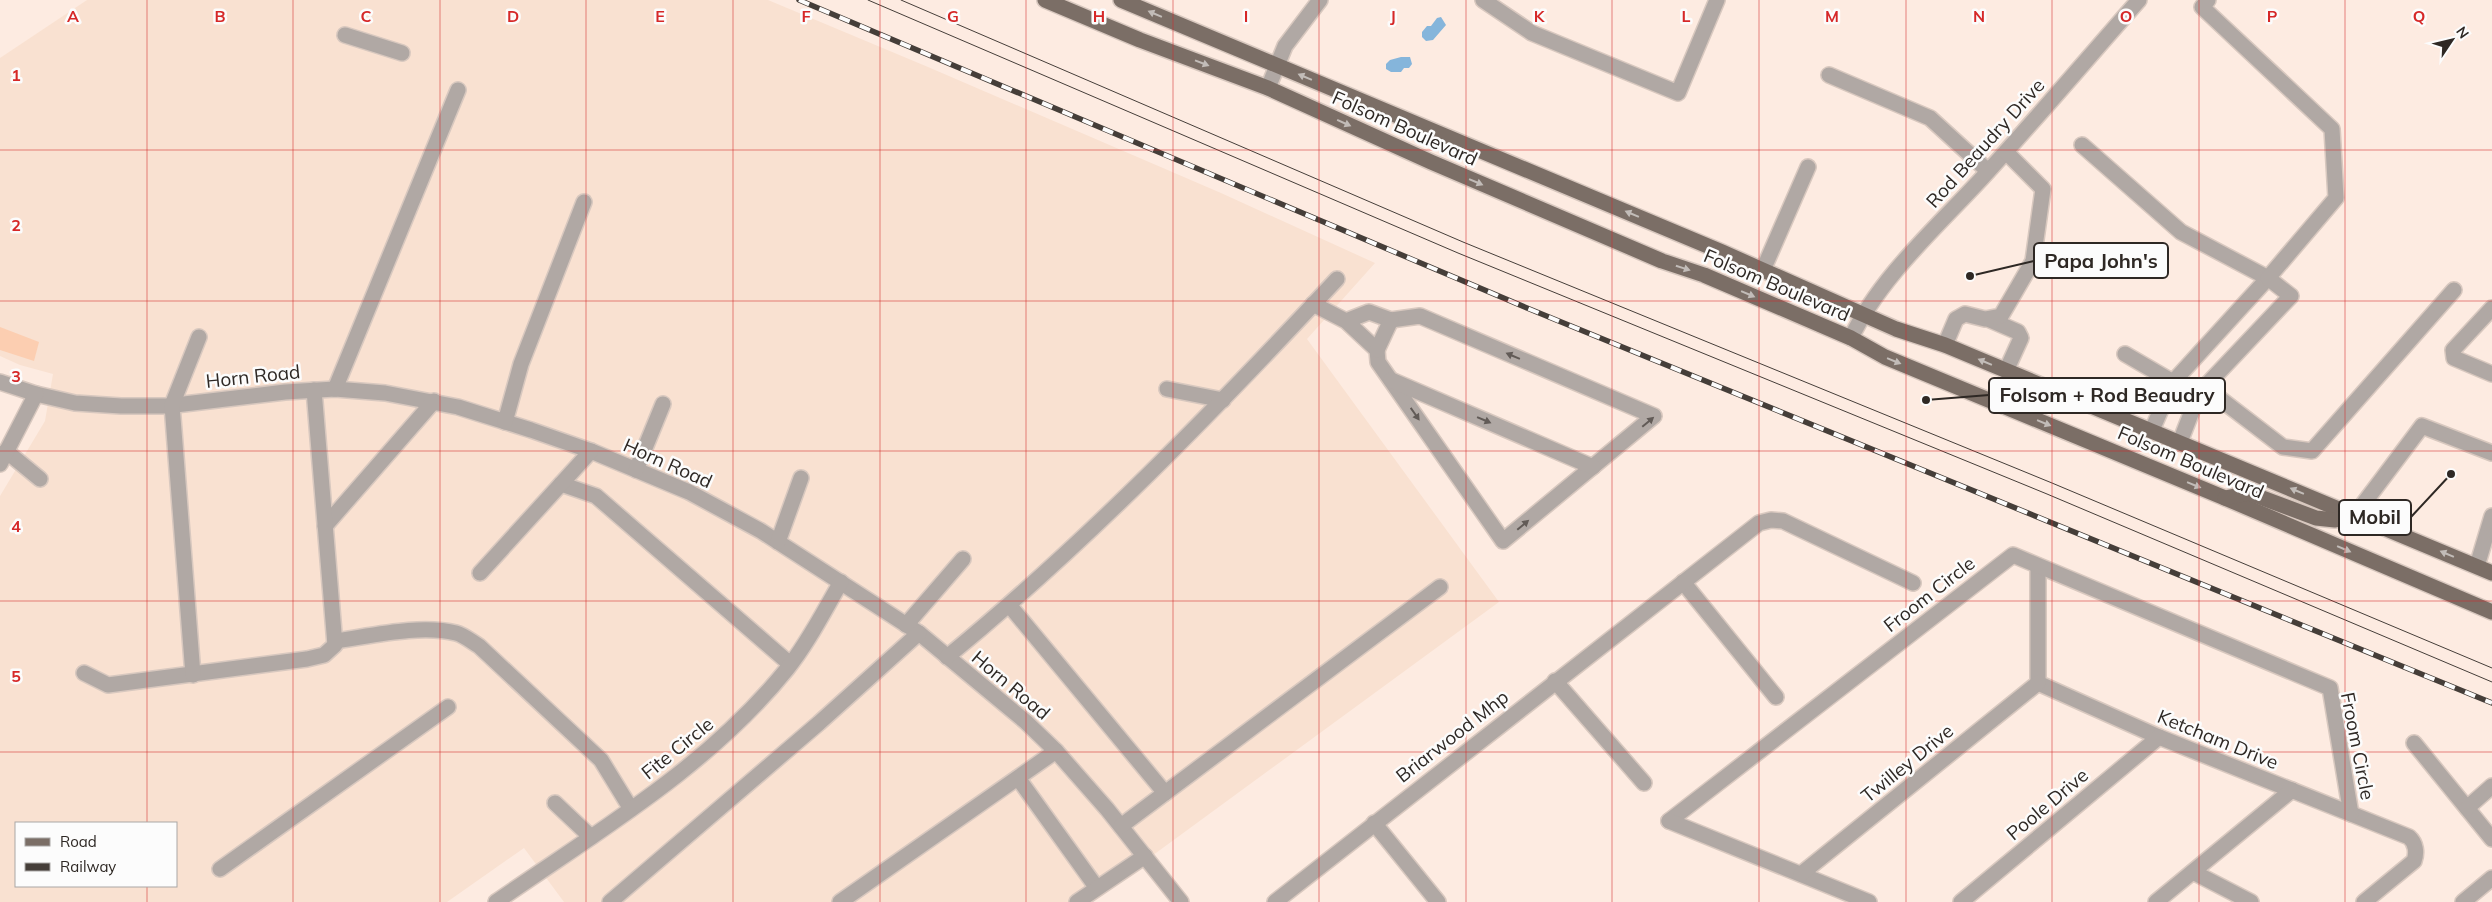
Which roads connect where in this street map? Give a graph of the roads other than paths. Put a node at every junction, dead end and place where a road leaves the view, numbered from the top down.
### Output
1 (1045, 0) edge
2 (1121, 0) edge
3 (1320, 0) edge
4 (1483, 0) edge
5 (1717, 0) edge
6 (2139, 0) edge
7 (2201, 2) edge
8 (345, 35) dead end
9 (402, 53) dead end
10 (1277, 65) junction
11 (1829, 75) dead end
12 (1268, 88) junction
13 (458, 90) dead end
14 (2082, 145) dead end
15 (2006, 152) junction
16 (1808, 167) dead end
17 (1988, 171) junction
18 (584, 202) dead end
19 (1763, 270) junction
20 (2268, 278) junction
21 (1336, 279) dead end
22 (2454, 290) dead end
23 (1313, 304) junction
24 (2492, 308) edge
25 (1863, 313) junction
26 (1988, 319) junction
27 (1391, 320) junction
28 (1346, 321) junction
29 (199, 337) dead end
30 (1851, 338) junction
31 (1945, 345) junction
32 (1377, 350) junction
33 (2125, 354) dead end
34 (2006, 371) junction
35 (2492, 374) edge
36 (1391, 380) junction
37 (0, 382) edge
38 (2173, 382) junction
39 (1167, 389) dead end
40 (314, 390) junction
41 (335, 390) junction
42 (2199, 393) junction
43 (36, 394) junction
44 (1223, 400) junction
45 (434, 401) junction
46 (663, 404) dead end
47 (172, 405) junction
48 (504, 422) junction
49 (2152, 430) junction
50 (2180, 442) junction
51 (591, 451) junction
52 (2492, 453) edge
53 (3, 458) edge
54 (1593, 467) junction
55 (636, 470) junction
56 (801, 478) dead end
57 (40, 479) dead end
58 (561, 484) junction
59 (2225, 498) junction
60 (2355, 515) junction
61 (2492, 516) edge
62 (325, 526) junction
63 (778, 542) junction
64 (963, 560) dead end
65 (2038, 566) junction
66 (2477, 566) junction
67 (480, 573) dead end
68 (2492, 573) edge
69 (841, 582) junction
70 (1683, 582) junction
71 (1913, 583) dead end
72 (1440, 587) dead end
73 (1010, 606) junction
74 (2492, 612) edge
75 (912, 629) junction
76 (335, 641) junction
77 (947, 657) junction
78 (790, 664) junction
79 (84, 673) dead end
80 (193, 675) junction
81 (1555, 681) junction
82 (2038, 683) junction
83 (1776, 697) dead end
84 (448, 707) dead end
85 (2159, 737) junction
86 (2414, 743) dead end
87 (1056, 751) junction
88 (1018, 778) junction
89 (1644, 783) dead end
90 (2492, 786) edge
91 (2292, 790) junction
92 (1165, 793) junction
93 (555, 803) dead end
94 (2467, 808) junction
95 (631, 809) junction
96 (2351, 814) junction
97 (1374, 823) junction
98 (1121, 826) junction
99 (591, 837) junction
100 (2492, 839) edge
101 (1145, 856) junction
102 (220, 869) dead end
103 (2193, 872) junction
104 (1801, 874) junction
105 (2492, 878) edge
106 (1097, 888) junction
107 (1177, 900) edge
108 (496, 902) edge
109 (610, 902) edge
110 (840, 902) edge
111 (1077, 902) edge
112 (1275, 902) edge
113 (1438, 902) edge
114 (1869, 902) edge
115 (1961, 902) edge
116 (2156, 902) edge
117 (2251, 902) edge
118 (2364, 902) edge
119 (2463, 902) edge

1 -> 12 main road, Folsom Boulevard
10 -> 2 main road, Folsom Boulevard
3 - 10 street
4 - 5 street
6 - 15 street, Rod Beaudry Drive
7 - 20 street
8 - 9 street
10 - 12 street
19 -> 10 main road, Folsom Boulevard
11 - 17 street
12 -> 30 main road, Folsom Boulevard
13 - 41 street
14 - 20 street
15 - 17 street, Rod Beaudry Drive
15 - 26 street
16 - 19 street
17 - 25 street, Rod Beaudry Drive
18 - 48 street
19 - 25 main road, Folsom Boulevard
20 - 38 street
20 - 42 street
21 - 23 street
22 - 42 street
23 - 28 street
23 - 44 street
24 - 35 street
25 - 30 street, Rod Beaudry Drive
25 - 31 main road, Folsom Boulevard
26 - 31 street
26 - 34 street
27 - 28 street
27 - 32 street
54 -> 27 street
28 - 32 street
29 - 47 street
30 -> 59 main road, Folsom Boulevard
34 -> 31 main road, Folsom Boulevard
32 - 36 street
33 - 38 street
34 - 49 main road, Folsom Boulevard
36 -> 54 street
36 -> 54 street
37 - 43 street, Horn Road
38 - 42 street
38 - 49 street
39 - 44 street
40 - 41 street, Horn Road
40 - 47 street, Horn Road
40 - 62 street
41 - 45 street, Horn Road
42 - 50 street
43 - 47 street, Horn Road
43 - 53 street
44 - 73 street
45 - 48 street, Horn Road
45 - 62 street
46 - 55 street
47 - 80 street
48 - 51 street, Horn Road
49 - 50 main road, Folsom Boulevard
60 -> 50 main road, Folsom Boulevard
51 - 55 street, Horn Road
51 - 58 street
52 - 60 street
53 - 57 street
55 - 63 street, Horn Road
56 - 63 street
58 - 67 street
58 - 78 street
59 - 60 main road
59 -> 74 main road, Folsom Boulevard
66 -> 60 main road, Folsom Boulevard
61 - 66 street
62 - 76 street
63 - 69 street, Horn Road
64 - 75 street
65 - 82 street
65 - 96 street, Froom Circle
65 - 104 street, Froom Circle
66 - 68 main road, Folsom Boulevard
69 - 75 street, Horn Road
69 - 78 street, Fite Circle
70 - 71 street, Briarwood Mhp
70 - 81 street, Briarwood Mhp
70 - 83 street
72 - 92 street
73 - 77 street
73 - 92 street
75 - 77 street, Horn Road
75 - 109 street
76 - 80 street
76 - 95 street
77 - 87 street, Horn Road
78 - 95 street, Fite Circle
79 - 80 street
81 - 89 street
81 - 97 street, Briarwood Mhp
82 - 85 street, Ketcham Drive
82 - 104 street, Twilley Drive
84 - 102 street
85 - 91 street, Ketcham Drive
85 - 115 street, Poole Drive
86 - 94 street
87 - 88 street
87 - 98 street, Horn Road
88 - 106 street
88 - 110 street
90 - 94 street
91 - 96 street, Ketcham Drive
91 - 103 street
92 - 98 street
93 - 99 street
94 - 100 street
95 - 99 street, Fite Circle
96 - 118 street, Ketcham Drive
97 - 112 street, Briarwood Mhp
97 - 113 street
98 - 101 street, Horn Road
99 - 108 street, Fite Circle
101 - 106 street
101 - 107 street, Horn Road
103 - 116 street
103 - 117 street
104 - 114 street, Froom Circle
105 - 119 street
106 - 111 street

